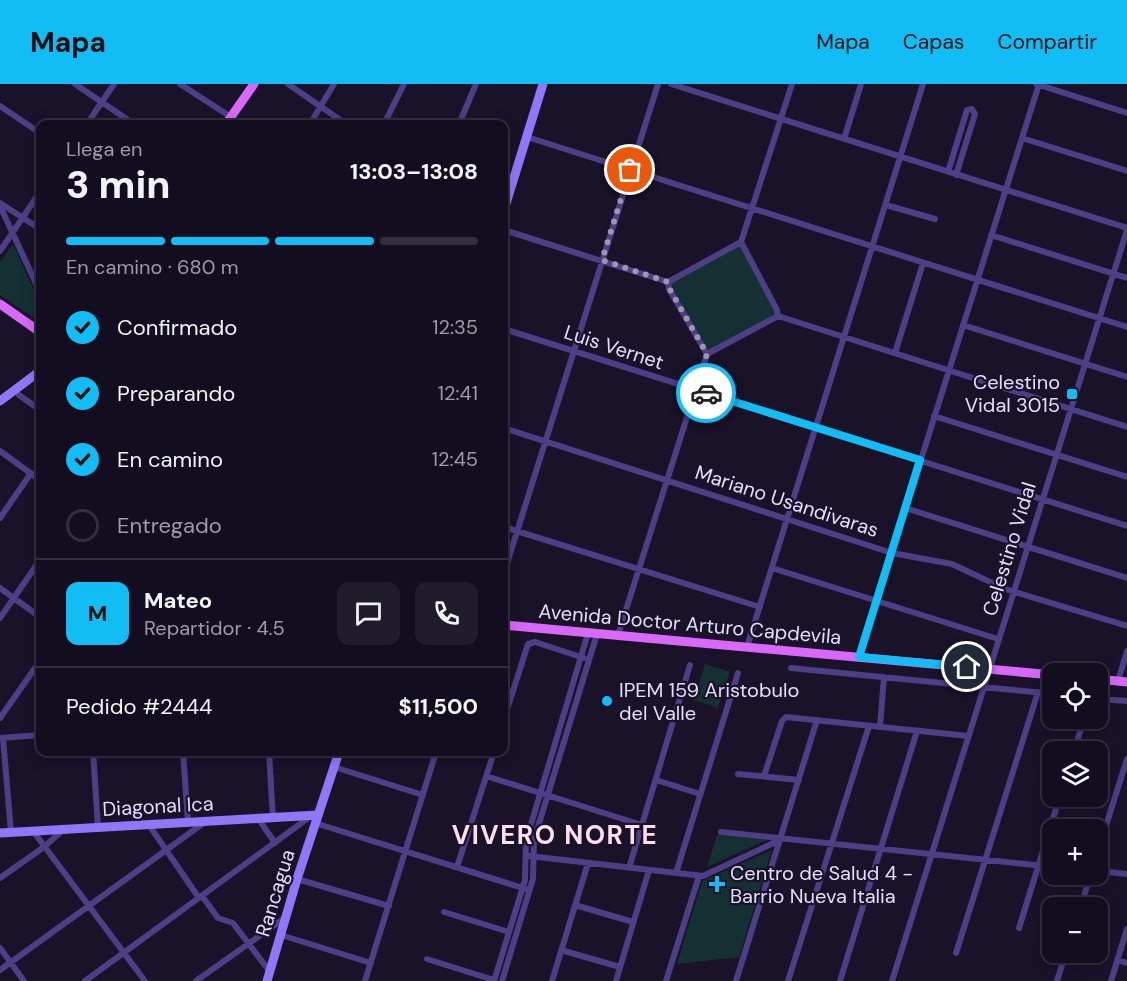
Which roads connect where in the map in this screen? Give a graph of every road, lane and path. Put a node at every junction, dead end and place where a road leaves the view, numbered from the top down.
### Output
1 (75, 84) edge
2 (114, 84) edge
3 (180, 84) edge
4 (254, 84) edge
5 (288, 84) edge
6 (334, 84) edge
7 (404, 84) edge
8 (476, 84) edge
9 (543, 84) edge
10 (658, 84) edge
11 (670, 84) edge
12 (792, 84) edge
13 (861, 84) edge
14 (923, 84) edge
15 (1038, 84) edge
16 (102, 102) junction
17 (0, 106) edge
18 (321, 106) junction
19 (1127, 113) edge
20 (781, 119) junction
21 (90, 120) edge
22 (128, 120) edge
23 (227, 120) edge
24 (229, 120) edge
25 (312, 120) edge
26 (340, 120) edge
27 (386, 120) edge
28 (461, 120) edge
29 (36, 130) edge
30 (527, 137) junction
31 (1022, 138) junction
32 (844, 139) junction
33 (900, 158) junction
34 (630, 170) junction
35 (1127, 171) edge
36 (948, 172) junction
37 (956, 175) junction
38 (1006, 190) junction
39 (508, 197) edge
40 (36, 198) edge
41 (0, 204) edge
42 (886, 205) junction
43 (752, 208) junction
44 (23, 217) junction
45 (935, 219) dead end
46 (36, 226) edge
47 (1127, 229) edge
48 (508, 231) edge
49 (13, 232) junction
50 (991, 235) junction
51 (741, 242) junction
52 (872, 246) junction
53 (0, 251) edge
54 (602, 260) junction
55 (923, 263) junction
56 (1113, 273) junction
57 (1127, 278) edge
58 (977, 280) junction
59 (668, 282) junction
60 (36, 283) edge
61 (0, 304) edge
62 (778, 316) junction
63 (1099, 318) junction
64 (963, 325) junction
65 (1127, 327) edge
66 (36, 329) edge
67 (508, 331) edge
68 (844, 337) junction
69 (574, 351) junction
70 (895, 353) junction
71 (707, 354) junction
72 (1085, 364) junction
73 (949, 370) junction
74 (36, 374) edge
75 (1127, 377) edge
76 (15, 390) junction
77 (695, 390) junction
78 (0, 400) edge
79 (36, 407) edge
80 (1071, 409) junction
81 (934, 416) junction
82 (1127, 426) edge
83 (816, 428) junction
84 (508, 429) edge
85 (545, 441) junction
86 (0, 451) edge
87 (1056, 454) junction
88 (920, 460) junction
89 (31, 474) junction
90 (36, 477) edge
91 (1127, 477) edge
92 (667, 479) junction
93 (1042, 500) junction
94 (905, 508) junction
95 (0, 518) edge
96 (788, 519) junction
97 (1127, 526) edge
98 (508, 528) edge
99 (517, 531) junction
100 (1027, 546) junction
101 (892, 553) junction
102 (508, 560) edge
103 (36, 566) edge
104 (772, 568) junction
105 (639, 570) junction
106 (1127, 578) edge
107 (0, 588) edge
108 (1013, 592) junction
109 (14, 598) junction
110 (876, 601) junction
111 (760, 607) junction
112 (36, 614) edge
113 (0, 618) edge
114 (508, 625) edge
115 (1127, 626) edge
116 (592, 633) junction
117 (618, 636) junction
118 (998, 639) junction
119 (747, 647) junction
120 (1127, 651) edge
121 (859, 657) junction
122 (585, 659) junction
123 (690, 665) dead end
124 (36, 667) edge
125 (791, 668) dead end
126 (989, 669) junction
127 (738, 673) dead end
128 (1042, 674) edge
129 (884, 677) junction
130 (1122, 682) edge
131 (984, 687) junction
132 (1038, 692) junction
133 (1042, 693) edge
134 (1108, 700) edge
135 (1127, 701) edge
136 (508, 706) edge
137 (0, 718) edge
138 (817, 720) junction
139 (869, 726) junction
140 (880, 727) junction
141 (917, 731) junction
142 (36, 735) edge
143 (968, 736) junction
144 (2, 738) edge
145 (93, 756) edge
146 (183, 756) edge
147 (269, 756) edge
148 (338, 756) edge
149 (435, 756) edge
150 (493, 756) edge
151 (1127, 759) edge
152 (334, 767) junction
153 (738, 774) dead end
154 (486, 776) junction
155 (764, 776) junction
156 (656, 780) junction
157 (799, 780) junction
158 (545, 794) junction
159 (700, 794) junction
160 (423, 795) junction
161 (1057, 807) edge
162 (273, 818) junction
163 (315, 818) junction
164 (258, 819) junction
165 (1108, 819) edge
166 (206, 821) junction
167 (188, 822) junction
168 (149, 825) junction
169 (642, 825) junction
170 (98, 827) junction
171 (64, 829) junction
172 (33, 831) junction
173 (11, 832) junction
174 (722, 832) dead end
175 (0, 833) edge
176 (780, 839) junction
177 (275, 843) junction
178 (832, 844) junction
179 (44, 847) junction
180 (881, 849) junction
181 (167, 851) junction
182 (406, 851) junction
183 (525, 855) junction
184 (932, 855) junction
185 (533, 856) junction
186 (986, 860) junction
187 (588, 863) junction
188 (1039, 865) junction
189 (1042, 865) edge
190 (457, 867) junction
191 (629, 868) junction
192 (649, 870) junction
193 (1108, 872) edge
194 (676, 873) junction
195 (1127, 874) edge
196 (699, 876) junction
197 (0, 878) edge
198 (297, 879) junction
199 (526, 889) junction
200 (201, 897) junction
201 (575, 905) junction
202 (389, 906) junction
203 (89, 908) junction
204 (444, 912) dead end
205 (286, 917) junction
206 (633, 922) junction
207 (1019, 928) dead end
208 (1127, 929) edge
209 (509, 932) junction
210 (280, 935) junction
211 (248, 944) junction
212 (0, 948) edge
213 (561, 950) junction
214 (124, 953) junction
215 (956, 953) dead end
216 (427, 959) dead end
217 (1117, 960) junction
218 (10, 963) junction
219 (371, 963) junction
220 (1063, 963) edge
221 (1127, 963) edge
222 (620, 967) junction
223 (0, 970) edge
224 (269, 976) edge
225 (24, 981) edge
226 (85, 981) edge
227 (145, 981) edge
228 (196, 981) edge
229 (365, 981) edge
230 (497, 981) edge
231 (552, 981) edge
232 (616, 981) edge
233 (666, 981) edge
234 (736, 981) edge
235 (788, 981) edge
236 (840, 981) edge
237 (892, 981) edge
238 (1057, 981) edge
239 (1111, 981) edge

1 - 16 street
2 - 16 street
3 - 23 street
4 - 24 main road
5 - 18 street
6 - 18 street
7 - 27 street
8 - 28 street
9 - 30 main road
10 - 34 street
11 - 20 street
12 - 20 street
13 - 32 street
14 - 33 street
15 - 19 street
15 - 31 street
16 - 21 street
16 - 22 street
17 - 29 street
18 - 25 street
18 - 26 street
20 - 32 street
20 - 43 street
30 - 34 street
30 - 39 main road
31 - 35 street
31 - 38 street
32 - 33 street
33 - 36 street
33 - 42 street
34 - 43 street
34 - 54 street
36 - 37 street
36 - 37 street
37 - 38 street
38 - 47 street
38 - 50 street
40 - 44 street
41 - 44 street
41 - 49 street
42 - 45 street
42 - 52 street
43 - 51 street
43 - 52 street
44 - 46 street
44 - 49 street
47 - 56 street, Celestino Vidal
48 - 54 street
49 - 53 street
49 - 60 street
50 - 56 street
50 - 58 street
51 - 59 street
51 - 62 street
52 - 55 street
52 - 68 street
54 - 59 street
54 - 69 street
55 - 58 street
55 - 70 street
56 - 57 street
56 - 63 street, Celestino Vidal
58 - 63 street
58 - 64 street
59 - 71 street
61 - 66 main road
62 - 68 street
62 - 71 street
63 - 65 street
63 - 72 street, Celestino Vidal
64 - 72 street
64 - 73 street
67 - 69 street, Luis Vernet
68 - 70 street
68 - 83 street
69 - 77 street, Luis Vernet
69 - 85 street
70 - 73 street
71 - 77 street
72 - 75 street
72 - 80 street, Celestino Vidal
73 - 80 street
73 - 81 street
74 - 76 main road
76 - 78 main road
76 - 79 street
77 - 83 street, Luis Vernet
77 - 92 street
80 - 82 street
80 - 87 street, Celestino Vidal
81 - 87 street
81 - 88 street
83 - 88 street, Luis Vernet
83 - 96 street
84 - 85 street, Mariano Usandivaras
85 - 92 street, Mariano Usandivaras
85 - 99 street
86 - 89 street
87 - 91 street
87 - 93 street, Celestino Vidal
88 - 93 street, Luis Vernet
88 - 94 street
89 - 90 street
89 - 95 street
92 - 96 street, Mariano Usandivaras
92 - 105 street
93 - 97 street, Luis Vernet
93 - 100 street, Celestino Vidal
94 - 100 street
94 - 101 street
96 - 101 street, Mariano Usandivaras
96 - 104 street
98 - 99 street
99 - 102 street
99 - 105 street
100 - 106 street
100 - 108 street, Celestino Vidal
101 - 108 street, Mariano Usandivaras
101 - 110 street
103 - 109 street
104 - 110 street
104 - 111 street
105 - 111 street
105 - 117 street
107 - 109 street
108 - 115 street, Mariano Usandivaras
108 - 118 street, Celestino Vidal
109 - 112 street
109 - 113 street
110 - 118 street
110 - 121 street
111 - 119 street
114 - 116 main road, Avenida Doctor Arturo Capdevila
116 - 117 main road, Avenida Doctor Arturo Capdevila
116 - 122 street
117 - 119 main road, Avenida Doctor Arturo Capdevila
118 - 126 street, Celestino Vidal
119 - 121 main road, Avenida Doctor Arturo Capdevila
120 - 130 street
121 - 126 main road, Avenida Doctor Arturo Capdevila
122 - 136 street
122 - 158 street
123 - 156 street
124 - 137 street
125 - 129 street
126 - 128 main road, Avenida Doctor Arturo Capdevila
126 - 131 street, Celestino Vidal
127 - 159 street
129 - 131 street
129 - 140 street
131 - 132 street
131 - 143 street, Celestino Vidal
132 - 133 street
132 - 186 street
134 - 135 street
138 - 139 street
138 - 155 street
138 - 157 street
139 - 140 street
139 - 178 street
140 - 141 street
141 - 143 street
141 - 180 street
142 - 144 street
143 - 184 street, Celestino Vidal
144 - 173 street
145 - 170 street
146 - 167 street
147 - 162 street
148 - 152 main road, Rancagua
149 - 160 street
150 - 154 street
151 - 165 street
152 - 160 street
152 - 163 main road, Rancagua
153 - 155 street
154 - 158 street
154 - 190 street
155 - 157 street
156 - 159 street
156 - 169 street
157 - 176 street
158 - 169 street
158 - 183 street
158 - 185 street
159 - 194 street
160 - 182 street
161 - 188 street
162 - 163 main road, Diagonal Ica
162 - 164 main road, Diagonal Ica
163 - 177 street
163 - 182 street
163 - 198 main road, Rancagua
164 - 166 main road, Diagonal Ica
164 - 177 street
166 - 167 main road, Diagonal Ica
166 - 181 street
167 - 168 main road, Diagonal Ica
168 - 170 main road, Diagonal Ica
168 - 181 street
169 - 191 street
170 - 171 main road, Diagonal Ica
171 - 172 main road, Diagonal Ica
171 - 179 street
172 - 173 main road, Diagonal Ica
172 - 179 street
173 - 175 main road, Diagonal Ica
174 - 176 street
176 - 178 street
176 - 196 street
176 - 234 street
177 - 200 street
178 - 180 street
178 - 235 street
179 - 197 street
179 - 203 street
180 - 184 street
180 - 236 street
181 - 200 street
181 - 203 street
182 - 190 street
182 - 202 street
183 - 185 street
183 - 199 street
184 - 186 street
184 - 237 street, Celestino Vidal
185 - 187 street
185 - 199 street
186 - 188 street
186 - 215 street
187 - 191 street
187 - 201 street
188 - 189 street
188 - 207 street
190 - 199 street
191 - 192 street
192 - 194 street
192 - 206 street
193 - 195 street
194 - 196 street
196 - 233 street
198 - 202 street
198 - 205 main road, Rancagua
199 - 209 street
199 - 230 street
200 - 211 street
200 - 214 street
201 - 206 street
201 - 213 street
202 - 219 street
203 - 214 street
203 - 218 street
204 - 209 street
205 - 210 main road, Rancagua
205 - 211 street
206 - 222 street
208 - 217 street
209 - 230 street
210 - 219 street
210 - 224 main road, Rancagua
211 - 224 street
211 - 228 street
212 - 218 street
213 - 222 street
213 - 231 street
214 - 226 street
214 - 227 street
216 - 230 street
217 - 221 street
217 - 239 street
218 - 223 street
218 - 225 street
219 - 229 street
220 - 238 street
222 - 232 street

